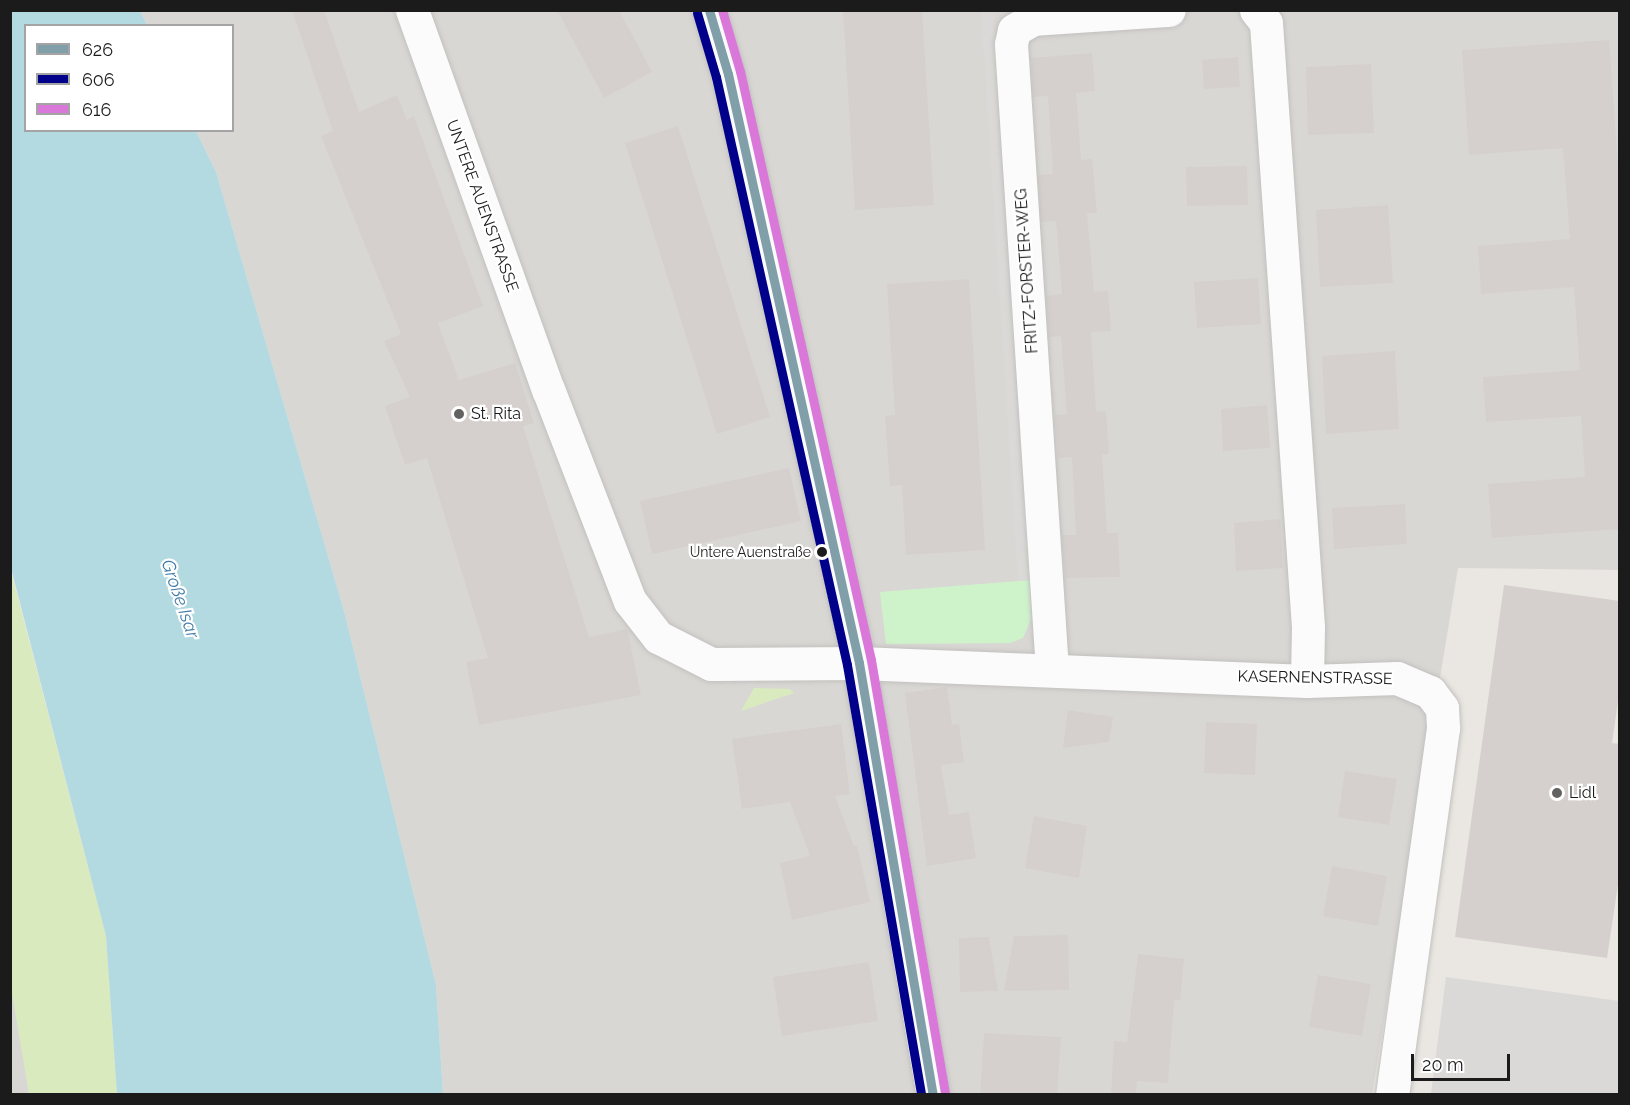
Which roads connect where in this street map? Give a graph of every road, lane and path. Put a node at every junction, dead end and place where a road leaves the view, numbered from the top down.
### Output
1 (412, 10) edge
2 (709, 10) edge
3 (1169, 10) edge
4 (1256, 10) edge
5 (860, 663) junction
6 (1052, 670) junction
7 (1307, 681) junction
8 (933, 1095) edge
9 (1392, 1095) edge

1 - 5 street, UNTERE AUENSTRASSE
2 - 5 street
3 - 6 street, FRITZ-FORSTER-WEG
4 - 7 street
5 - 6 street, KASERNENSTRASSE
5 - 8 street
6 - 7 street, KASERNENSTRASSE
7 - 9 street, KASERNENSTRASSE

